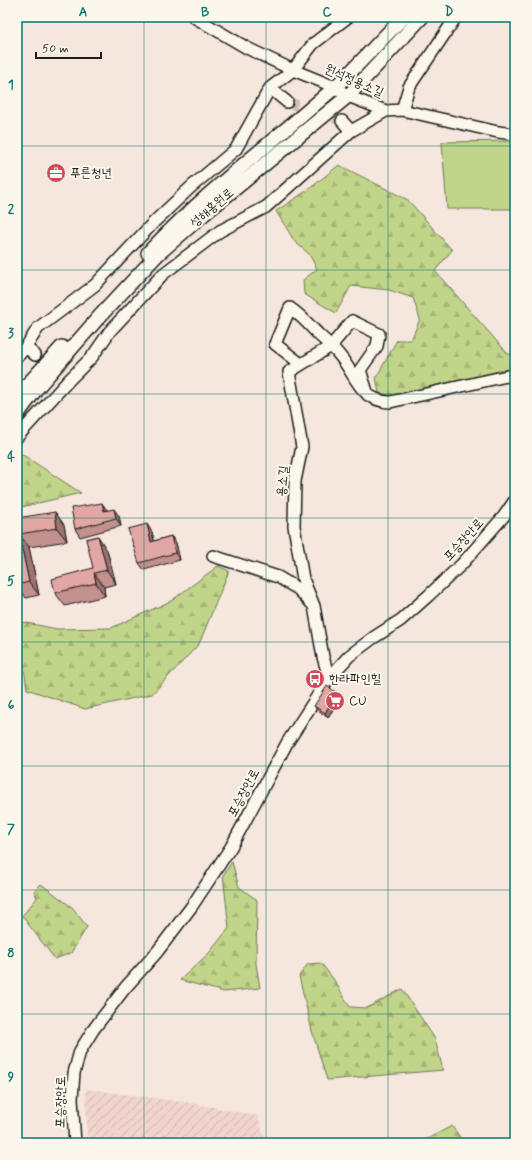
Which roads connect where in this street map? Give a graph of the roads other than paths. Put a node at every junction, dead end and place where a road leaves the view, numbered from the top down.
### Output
1 (194, 17) edge
2 (348, 17) edge
3 (404, 17) edge
4 (422, 17) edge
5 (456, 17) edge
6 (294, 70) junction
7 (335, 87) junction
8 (270, 88) junction
9 (348, 96) junction
10 (287, 102) tunnel mouth
11 (402, 110) junction
12 (386, 111) junction
13 (342, 121) tunnel mouth
14 (351, 131) junction
15 (515, 134) edge
16 (331, 346) junction
17 (26, 347) junction
18 (35, 355) tunnel mouth
19 (17, 357) edge
20 (301, 364) junction
21 (515, 378) edge
22 (368, 395) junction
23 (17, 396) edge
24 (17, 415) edge
25 (17, 437) edge
26 (515, 500) edge
27 (213, 556) dead end
28 (314, 606) junction
29 (329, 678) junction
30 (72, 1143) edge

1 - 6 street, 원석정용소길
2 - 6 street
3 - 7 main road, 성해홍원로
4 - 9 main road, 성해홍원로
5 - 11 street
6 - 7 street, 원석정용소길
6 - 8 street
7 - 9 street, 원석정용소길
7 - 23 main road, 성해홍원로
8 - 10 street
8 - 17 street
9 - 12 street, 원석정용소길
9 - 24 main road, 성해홍원로
11 - 12 street, 원석정용소길
11 - 15 street, 원석정용소길
12 - 14 street
13 - 14 street
14 - 25 street
16 - 20 street, 용소길
16 - 20 street
16 - 22 street
16 - 22 street, 용소길
17 - 18 street
17 - 19 street
20 - 28 street, 용소길
21 - 22 street
26 - 29 street, 포승장안로
27 - 28 street
28 - 29 street, 용소길
29 - 30 street, 포승장안로

